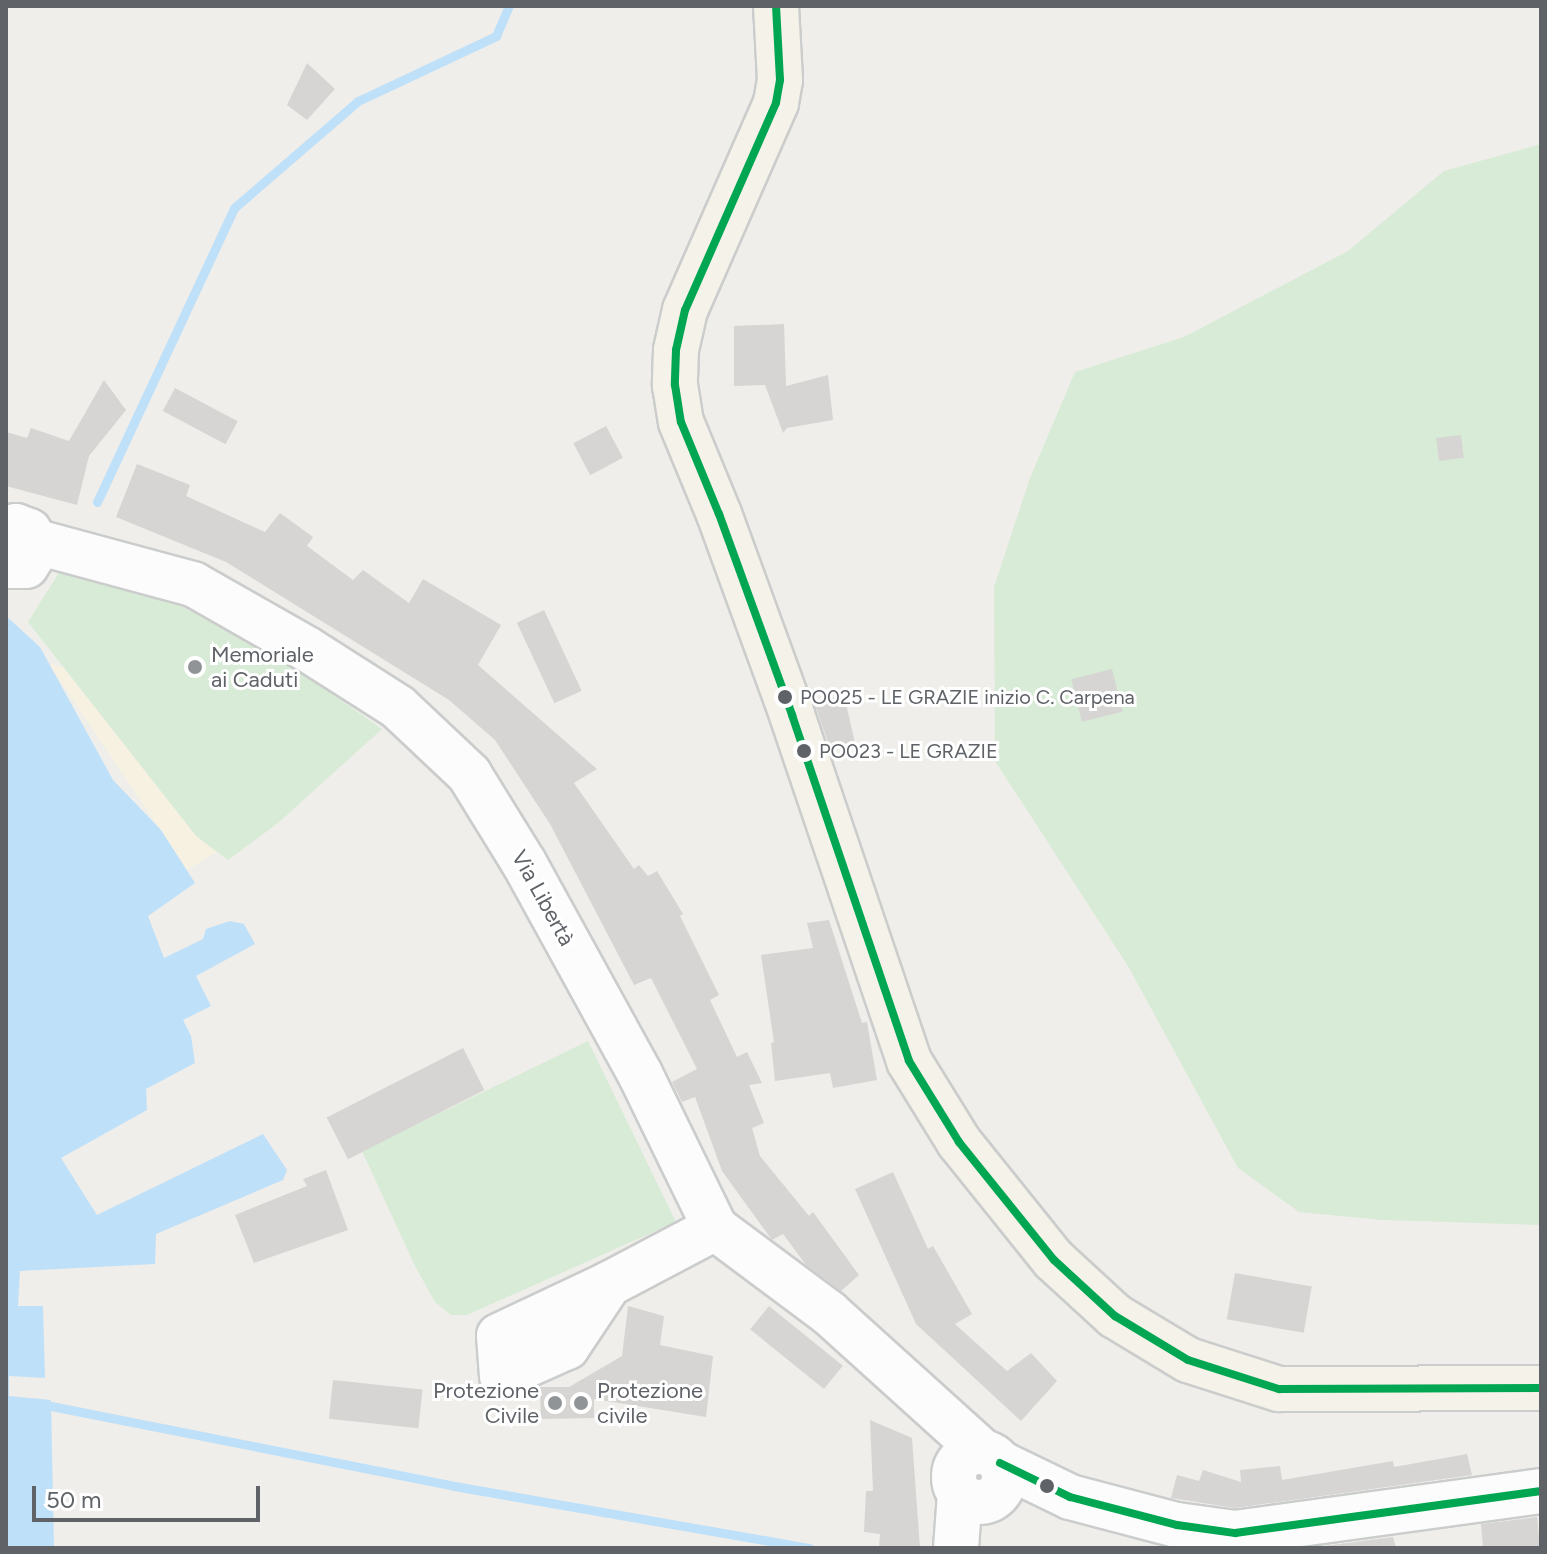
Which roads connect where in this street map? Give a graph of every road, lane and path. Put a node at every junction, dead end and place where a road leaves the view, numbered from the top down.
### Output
1 (776, 6) edge
2 (16, 546) edge
3 (715, 1228) junction
4 (609, 1284) dead end
5 (1541, 1388) edge
6 (1541, 1491) edge
7 (974, 1493) edge

1 - 5 main road
2 - 3 street, Via Libertà
3 - 4 street
3 - 7 street, Via Libertà
6 - 7 street, Via Libertà

